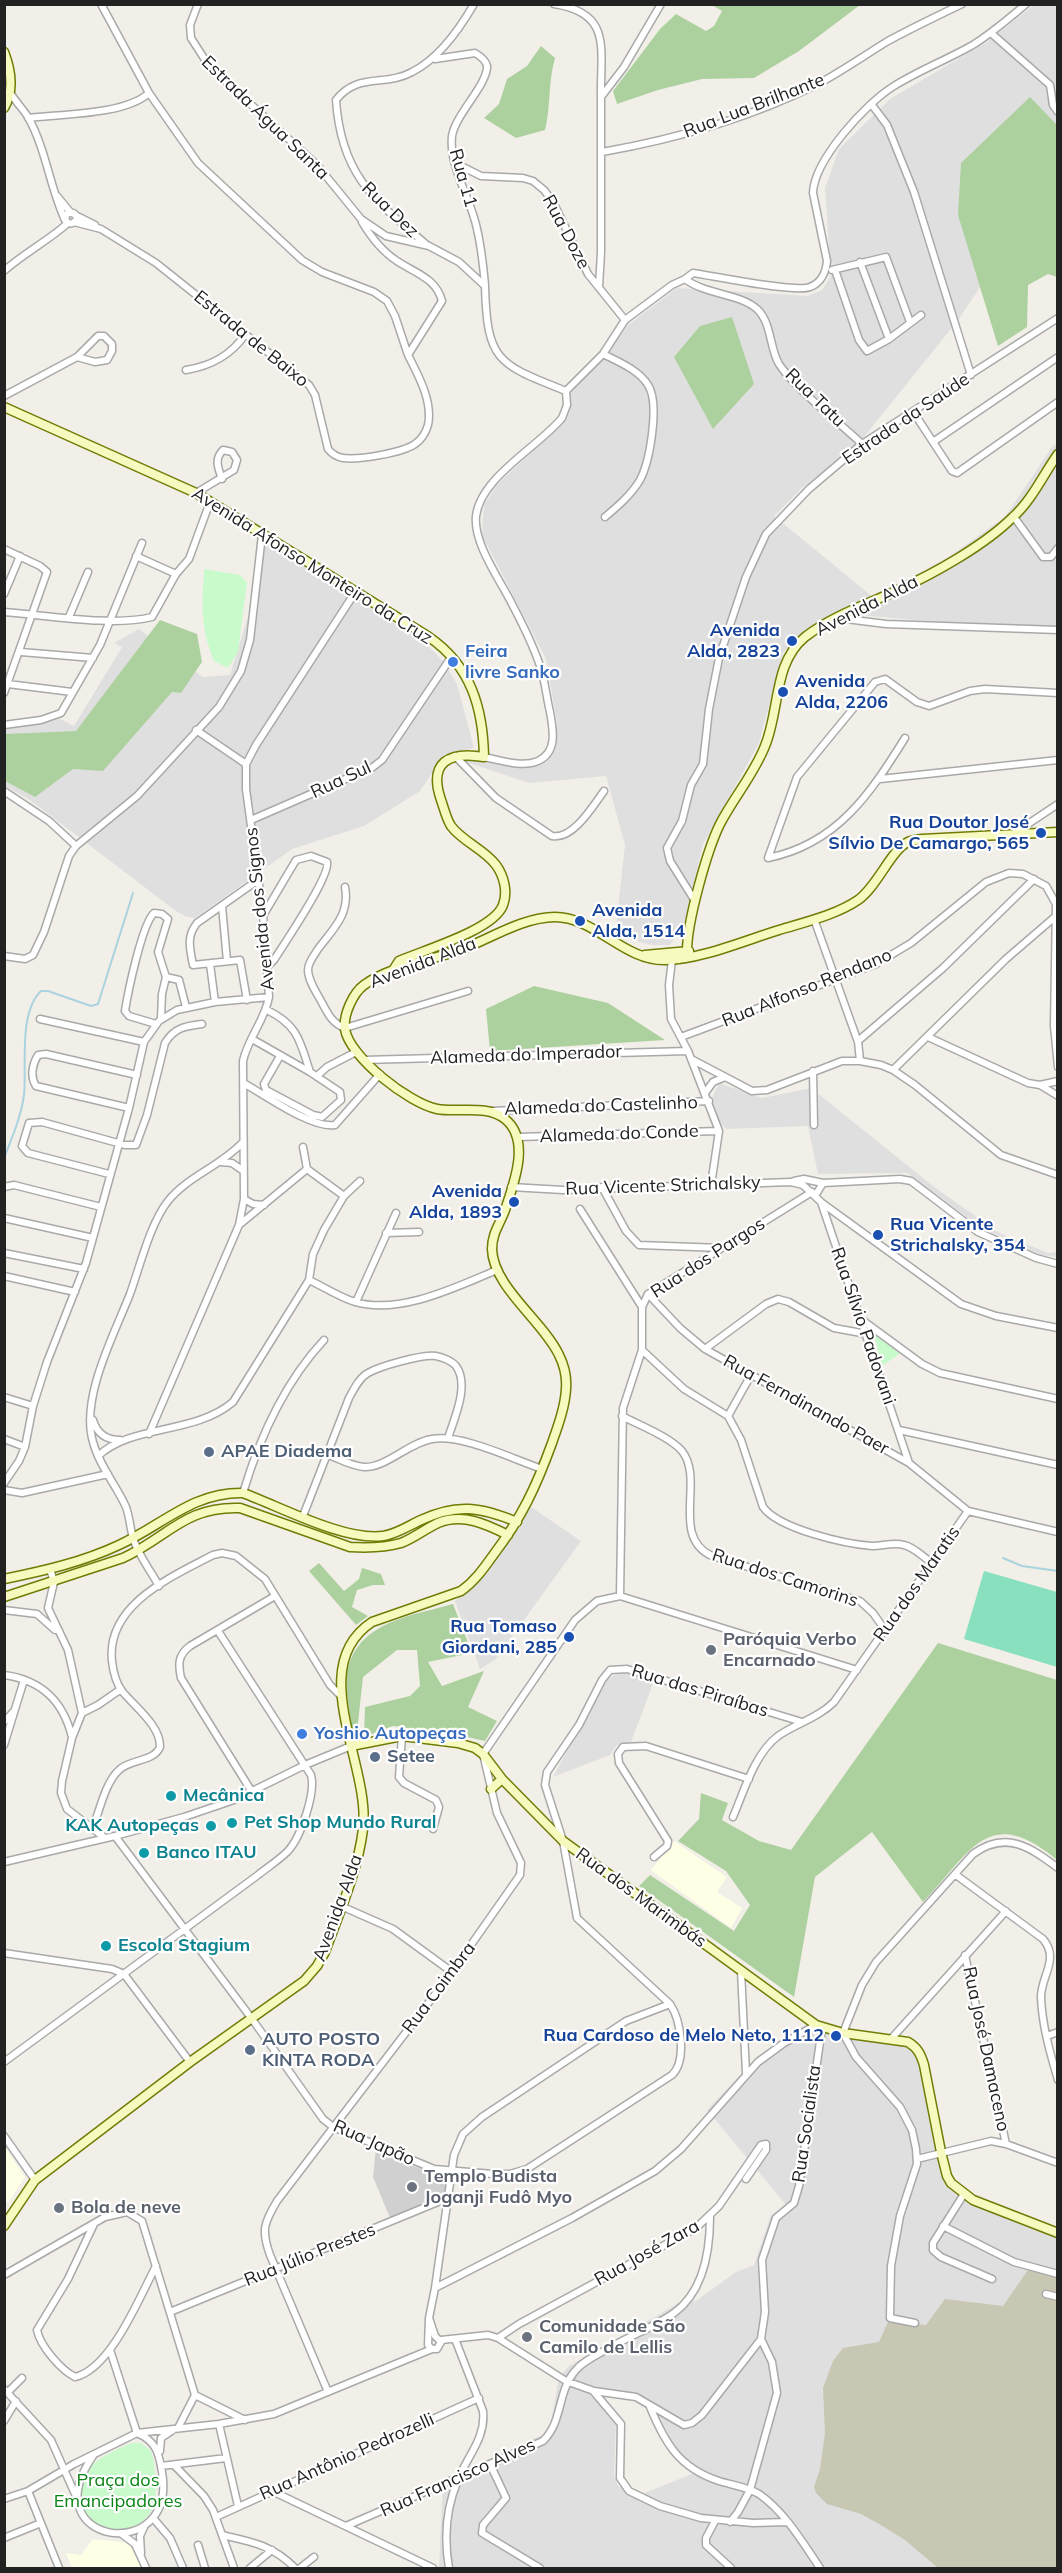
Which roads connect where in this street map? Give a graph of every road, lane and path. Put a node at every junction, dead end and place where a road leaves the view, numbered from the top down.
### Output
1 (101, 4) edge
2 (198, 4) edge
3 (474, 4) edge
4 (554, 4) edge
5 (661, 4) edge
6 (962, 4) edge
7 (1026, 4) edge
8 (991, 33) junction
9 (4, 52) edge
10 (435, 59) junction
11 (1058, 84) edge
12 (1050, 85) junction
13 (149, 93) junction
14 (11, 94) junction
15 (601, 97) junction
16 (872, 105) junction
17 (4, 108) edge
18 (1058, 112) edge
19 (28, 118) junction
20 (602, 152) junction
21 (455, 163) junction
22 (71, 219) junction
23 (361, 219) junction
24 (429, 246) junction
25 (860, 262) junction
26 (835, 270) junction
27 (4, 271) edge
28 (826, 271) junction
29 (685, 279) junction
30 (485, 286) junction
31 (599, 287) junction
32 (921, 315) dead end
33 (1058, 318) edge
34 (626, 320) junction
35 (910, 322) junction
36 (245, 336) junction
37 (889, 339) junction
38 (603, 354) junction
39 (408, 355) junction
40 (77, 357) junction
41 (1058, 357) edge
42 (186, 370) dead end
43 (971, 375) junction
44 (566, 391) junction
45 (4, 396) edge
46 (1058, 402) edge
47 (4, 407) edge
48 (914, 413) junction
49 (933, 442) junction
50 (862, 444) junction
51 (1058, 454) edge
52 (222, 478) dead end
53 (196, 493) junction
54 (210, 502) junction
55 (605, 517) dead end
56 (1014, 517) junction
57 (262, 535) junction
58 (142, 543) dead end
59 (1058, 548) edge
60 (4, 549) edge
61 (20, 556) junction
62 (136, 556) junction
63 (88, 572) dead end
64 (176, 574) junction
65 (356, 591) junction
66 (4, 594) edge
67 (4, 612) edge
68 (33, 615) junction
69 (69, 617) junction
70 (838, 618) junction
71 (109, 620) junction
72 (1058, 630) edge
73 (21, 652) junction
74 (452, 655) junction
75 (93, 658) junction
76 (8, 684) junction
77 (72, 692) junction
78 (4, 693) edge
79 (1058, 693) edge
80 (4, 725) edge
81 (196, 730) junction
82 (905, 738) dead end
83 (455, 756) junction
84 (484, 757) junction
85 (1058, 760) edge
86 (246, 764) junction
87 (880, 779) junction
88 (4, 791) edge
89 (604, 791) dead end
90 (1058, 804) edge
91 (251, 820) junction
92 (1016, 832) junction
93 (1056, 833) edge
94 (76, 846) junction
95 (258, 879) junction
96 (1034, 879) junction
97 (345, 887) dead end
98 (696, 903) junction
99 (222, 906) junction
100 (263, 914) junction
101 (1056, 916) edge
102 (814, 919) junction
103 (687, 933) junction
104 (687, 951) junction
105 (704, 952) junction
106 (4, 956) edge
107 (674, 957) junction
108 (227, 961) junction
109 (210, 964) junction
110 (266, 968) junction
111 (392, 972) junction
112 (166, 977) junction
113 (835, 980) junction
114 (468, 991) dead end
115 (269, 997) junction
116 (246, 1000) junction
117 (215, 1002) junction
118 (186, 1007) junction
119 (267, 1010) junction
120 (161, 1018) junction
121 (40, 1019) dead end
122 (156, 1024) junction
123 (202, 1024) dead end
124 (345, 1028) junction
125 (681, 1037) junction
126 (928, 1037) junction
127 (252, 1039) junction
128 (144, 1042) junction
129 (858, 1042) junction
130 (688, 1051) junction
131 (356, 1053) junction
132 (280, 1056) junction
133 (691, 1059) junction
134 (364, 1060) junction
135 (860, 1061) junction
136 (1058, 1066) edge
137 (893, 1070) junction
138 (813, 1071) junction
139 (310, 1072) junction
140 (380, 1074) junction
141 (137, 1075) junction
142 (317, 1076) junction
143 (725, 1077) junction
144 (1058, 1080) edge
145 (245, 1084) junction
146 (1040, 1085) junction
147 (705, 1093) junction
148 (1058, 1096) edge
149 (709, 1101) junction
150 (129, 1108) junction
151 (492, 1111) junction
152 (814, 1125) dead end
153 (719, 1131) junction
154 (518, 1137) junction
155 (243, 1142) junction
156 (119, 1143) junction
157 (303, 1147) dead end
158 (220, 1162) junction
159 (306, 1169) junction
160 (242, 1170) junction
161 (109, 1174) junction
162 (1058, 1175) edge
163 (360, 1182) dead end
164 (791, 1182) junction
165 (823, 1183) junction
166 (711, 1185) junction
167 (4, 1187) edge
168 (511, 1187) junction
169 (602, 1187) junction
170 (813, 1194) junction
171 (344, 1196) junction
172 (244, 1199) junction
173 (821, 1202) junction
174 (265, 1205) junction
175 (101, 1207) junction
176 (580, 1209) dead end
177 (396, 1213) dead end
178 (4, 1218) edge
179 (239, 1225) junction
180 (419, 1232) dead end
181 (386, 1233) junction
182 (93, 1238) junction
183 (724, 1248) junction
184 (4, 1253) edge
185 (1058, 1264) edge
186 (84, 1269) junction
187 (497, 1270) junction
188 (4, 1275) edge
189 (309, 1280) junction
190 (75, 1292) junction
191 (648, 1294) junction
192 (356, 1302) junction
193 (642, 1307) junction
194 (862, 1320) junction
195 (1058, 1328) edge
196 (867, 1334) junction
197 (324, 1340) dead end
198 (705, 1349) junction
199 (642, 1350) junction
200 (751, 1375) junction
201 (4, 1397) edge
202 (1058, 1399) edge
203 (33, 1406) junction
204 (90, 1413) junction
205 (622, 1416) junction
206 (728, 1416) junction
207 (899, 1430) junction
208 (149, 1434) junction
209 (448, 1438) junction
210 (4, 1439) edge
211 (124, 1441) junction
212 (25, 1447) junction
213 (329, 1455) junction
214 (98, 1456) junction
215 (909, 1462) junction
216 (1058, 1465) edge
217 (542, 1469) junction
218 (108, 1474) junction
219 (4, 1483) edge
220 (4, 1490) edge
221 (243, 1493) junction
222 (968, 1511) junction
223 (303, 1516) junction
224 (517, 1522) junction
225 (1058, 1532) edge
226 (508, 1535) junction
227 (133, 1538) junction
228 (139, 1551) junction
229 (932, 1563) junction
230 (50, 1569) junction
231 (4, 1579) edge
232 (54, 1582) junction
233 (159, 1587) junction
234 (275, 1596) junction
235 (620, 1596) junction
236 (4, 1597) edge
237 (47, 1603) junction
238 (4, 1610) edge
239 (37, 1614) junction
240 (885, 1630) junction
241 (218, 1631) junction
242 (58, 1632) junction
243 (857, 1670) junction
244 (4, 1675) edge
245 (24, 1680) junction
246 (121, 1689) junction
247 (342, 1697) junction
248 (16, 1709) junction
249 (82, 1713) junction
250 (4, 1722) edge
251 (802, 1722) junction
252 (402, 1736) junction
253 (72, 1738) junction
254 (4, 1745) edge
255 (351, 1746) junction
256 (483, 1754) junction
257 (304, 1765) junction
258 (502, 1779) junction
259 (749, 1779) junction
260 (490, 1789) junction
261 (252, 1792) junction
262 (733, 1817) dead end
263 (93, 1827) junction
264 (433, 1829) dead end
265 (115, 1836) junction
266 (105, 1838) junction
267 (564, 1841) junction
268 (654, 1857) dead end
269 (4, 1862) edge
270 (1058, 1868) edge
271 (956, 1875) junction
272 (341, 1906) junction
273 (1006, 1911) junction
274 (184, 1930) junction
275 (4, 1953) edge
276 (966, 1955) junction
277 (741, 1971) junction
278 (452, 1972) junction
279 (124, 1974) junction
280 (670, 2004) junction
281 (252, 2019) junction
282 (819, 2027) junction
283 (1058, 2032) edge
284 (843, 2033) junction
285 (1047, 2036) junction
286 (891, 2039) junction
287 (4, 2062) edge
288 (190, 2062) junction
289 (746, 2073) junction
290 (1058, 2080) edge
291 (333, 2127) junction
292 (4, 2136) edge
293 (1006, 2144) junction
294 (941, 2152) junction
295 (917, 2159) junction
296 (1058, 2163) edge
297 (452, 2171) junction
298 (746, 2179) dead end
299 (35, 2180) junction
300 (964, 2194) junction
301 (450, 2197) junction
302 (710, 2217) junction
303 (94, 2223) junction
304 (4, 2226) edge
305 (944, 2226) junction
306 (1058, 2233) edge
307 (156, 2266) junction
308 (275, 2269) junction
309 (1058, 2274) edge
310 (4, 2275) edge
311 (992, 2279) dead end
312 (435, 2288) junction
313 (1046, 2294) dead end
314 (1058, 2297) edge
315 (170, 2312) junction
316 (429, 2318) junction
317 (915, 2323) dead end
318 (498, 2338) junction
319 (454, 2339) junction
320 (761, 2339) junction
321 (439, 2340) junction
322 (429, 2345) junction
323 (110, 2350) junction
324 (22, 2378) dead end
325 (566, 2381) junction
326 (6, 2391) edge
327 (594, 2391) junction
328 (328, 2392) junction
329 (195, 2395) junction
330 (479, 2398) junction
331 (16, 2401) junction
332 (650, 2406) junction
333 (245, 2420) junction
334 (4, 2421) edge
335 (219, 2424) junction
336 (178, 2428) junction
337 (137, 2433) junction
338 (93, 2456) junction
339 (160, 2458) junction
340 (226, 2458) junction
341 (490, 2464) junction
342 (174, 2465) junction
343 (161, 2466) junction
344 (65, 2469) junction
345 (458, 2478) junction
346 (750, 2490) junction
347 (28, 2491) junction
348 (272, 2491) junction
349 (76, 2497) junction
350 (4, 2499) edge
351 (238, 2506) junction
352 (216, 2517) junction
353 (153, 2518) junction
354 (715, 2521) junction
355 (730, 2522) junction
356 (787, 2522) junction
357 (41, 2523) junction
358 (145, 2525) junction
359 (346, 2526) junction
360 (123, 2535) junction
361 (222, 2535) junction
362 (4, 2538) edge
363 (198, 2545) dead end
364 (272, 2550) junction
365 (141, 2556) junction
366 (314, 2557) dead end
367 (59, 2568) edge
368 (146, 2568) edge
369 (183, 2568) edge
370 (206, 2568) edge
371 (234, 2568) edge
372 (250, 2568) edge
373 (295, 2568) edge
374 (300, 2568) edge
375 (433, 2568) edge
376 (449, 2568) edge
377 (540, 2568) edge
378 (731, 2568) edge
379 (820, 2568) edge

1 - 13 street
2 - 23 street, Estrada Água Santa
3 - 10 street, Rua Dez
4 - 15 street
5 - 15 street
6 - 20 street, Rua Lua Brilhante
7 - 8 street
8 - 12 street
8 - 16 street
9 - 14 street
10 - 21 street, Rua 11
10 - 24 street, Rua Dez
11 - 12 street
12 - 18 street
13 - 19 street
13 - 39 street
14 - 17 street
14 - 19 street
15 - 20 street
16 - 28 street
16 - 43 street
19 - 22 street
20 - 31 street
21 - 30 street, Rua 11
21 - 31 street, Rua Doze
22 - 27 street
22 - 36 street, Estrada de Baixo
23 - 24 street, Estrada Água Santa
23 - 39 street
24 - 30 street, Estrada Água Santa
25 - 26 street
25 - 35 street
25 - 37 street
26 - 28 street
26 - 37 street
28 - 29 street
29 - 34 street
29 - 50 street, Rua Tatu
30 - 44 street
31 - 34 street, Rua Doze
32 - 35 street
33 - 43 street, Estrada da Saúde
34 - 38 street
35 - 37 street
36 - 39 street, Estrada de Baixo
36 - 42 street
38 - 44 street
38 - 55 street
40 - 40 street
40 - 45 street
41 - 49 street
43 - 48 street, Estrada da Saúde
44 - 84 street
46 - 49 street
47 - 53 street, Avenida Afonso Monteiro da Cruz
48 - 49 street
48 - 50 street, Estrada da Saúde
50 - 98 street, Estrada da Saúde
51 - 56 street, Avenida Alda
52 - 53 street
53 - 54 street, Avenida Afonso Monteiro da Cruz
54 - 57 street, Avenida Afonso Monteiro da Cruz
54 - 64 street
56 - 59 street
56 - 70 street, Avenida Alda
57 - 65 street, Avenida Afonso Monteiro da Cruz
57 - 81 street
58 - 62 street
60 - 61 street
61 - 66 street
61 - 68 street
62 - 64 street
62 - 71 street
63 - 69 street
64 - 71 street
65 - 74 street, Avenida Afonso Monteiro da Cruz
65 - 86 street
67 - 68 street
68 - 69 street
68 - 73 street
69 - 71 street
70 - 72 street
70 - 98 street, Avenida Alda
71 - 75 street
73 - 75 street
73 - 76 street
74 - 84 street, Avenida Afonso Monteiro da Cruz
74 - 91 street, Rua Sul
75 - 77 street
76 - 77 street
76 - 78 street
77 - 80 street
79 - 87 street
81 - 86 street
81 - 94 street
82 - 87 street
83 - 84 street
83 - 89 street
83 - 111 street
85 - 87 street
86 - 91 street, Avenida dos Signos
88 - 94 street
90 - 92 street
91 - 95 street, Avenida dos Signos
92 - 93 street
92 - 102 street
94 - 106 street
95 - 99 street
95 - 100 street, Avenida dos Signos
96 - 101 street
96 - 113 street, Rua Alfonso Rendano
96 - 129 street
97 - 124 street
98 - 103 street, Avenida Alda
99 - 108 street
99 - 109 street
100 - 110 street, Avenida dos Signos
100 - 110 street
101 - 126 street
101 - 136 street
102 - 105 street
102 - 113 street
103 - 104 street, Avenida Alda
103 - 107 street, Avenida Alda
104 - 105 street, Avenida Alda
104 - 107 street, Avenida Alda
105 - 107 street, Avenida Alda
107 - 111 street, Avenida Alda
107 - 125 street
108 - 109 street
108 - 116 street
109 - 117 street
110 - 115 street, Avenida dos Signos
111 - 124 street, Avenida Alda
112 - 118 street
112 - 120 street
112 - 122 street
113 - 125 street, Rua Alfonso Rendano
113 - 129 street
114 - 124 street
115 - 116 street
115 - 119 street, Avenida dos Signos
116 - 117 street
117 - 118 street
118 - 120 street
119 - 127 street, Avenida dos Signos
119 - 139 street
120 - 122 street
121 - 128 street
122 - 128 street
123 - 156 street
124 - 131 street
125 - 130 street
126 - 137 street
126 - 146 street
127 - 132 street
127 - 145 street, Avenida dos Signos
128 - 141 street
129 - 135 street
130 - 133 street
130 - 134 street, Alameda do Imperador
131 - 134 street
131 - 142 street
132 - 139 street
132 - 142 street
133 - 143 street
133 - 147 street
134 - 140 street
135 - 137 street
135 - 138 street
137 - 162 street
138 - 143 street
138 - 152 street
139 - 142 street
140 - 145 street
140 - 151 street
141 - 150 street
141 - 150 street
143 - 147 street
144 - 146 street
145 - 155 street, Avenida dos Signos
146 - 148 street
147 - 149 street
149 - 151 street, Alameda do Castelinho
149 - 153 street
150 - 156 street
151 - 154 street
153 - 154 street, Alameda do Conde
153 - 166 street
154 - 168 street
155 - 158 street
155 - 160 street, Avenida dos Signos
156 - 161 street
156 - 161 street
157 - 159 street
158 - 160 street
158 - 204 street
159 - 171 street
159 - 174 street
160 - 172 street, Avenida dos Signos
161 - 175 street
163 - 171 street
164 - 165 street
164 - 166 street, Rua Vicente Strichalsky
164 - 170 street, Rua Vicente Strichalsky
165 - 170 street
165 - 185 street
166 - 169 street, Rua Vicente Strichalsky
167 - 175 street
168 - 169 street, Rua Vicente Strichalsky
168 - 187 street
169 - 183 street
170 - 173 street, Rua Sílvio Padovani
170 - 183 street, Rua dos Pargos
171 - 189 street
172 - 174 street
172 - 179 street, Avenida dos Signos
173 - 194 street, Rua Sílvio Padovani
173 - 195 street
174 - 179 street
175 - 182 street
176 - 193 street
177 - 181 street
178 - 182 street
179 - 208 street, Avenida dos Signos
180 - 181 street
181 - 192 street
182 - 186 street
183 - 191 street, Rua dos Pargos
184 - 186 street
186 - 190 street
187 - 192 street
187 - 217 street, Avenida Alda
188 - 190 street
189 - 192 street
189 - 208 street
190 - 203 street
191 - 193 street, Rua dos Pargos
191 - 198 street, Rua Ferndinando Paer
193 - 199 street, Rua dos Pargos
194 - 196 street, Rua Sílvio Padovani
194 - 202 street
196 - 198 street
196 - 207 street, Rua Sílvio Padovani
197 - 221 street
198 - 200 street, Rua Ferndinando Paer
199 - 205 street, Rua dos Pargos
199 - 206 street
200 - 206 street
200 - 215 street, Rua Ferndinando Paer
201 - 203 street
203 - 212 street
204 - 211 street
204 - 214 street
205 - 235 street, Rua dos Pargos
205 - 240 street, Rua dos Camorins
206 - 229 street
207 - 215 street, Rua Sílvio Padovani
207 - 216 street
208 - 211 street
209 - 213 street
209 - 213 street
209 - 217 street
210 - 212 street
211 - 214 street
212 - 219 street
213 - 223 street
214 - 218 street
215 - 222 street, Rua Ferndinando Paer
217 - 224 street, Avenida Alda
218 - 220 street
218 - 227 street
221 - 223 street
221 - 227 street
222 - 225 street
222 - 229 street, Rua dos Maratis
223 - 224 street
224 - 226 street, Avenida Alda
226 - 228 street
226 - 247 street, Avenida Alda
227 - 228 street
227 - 230 street
228 - 232 street
228 - 233 street
229 - 240 street, Rua dos Maratis
230 - 231 street
230 - 232 street
232 - 236 street
232 - 237 street
233 - 234 street
233 - 246 street
234 - 241 street
234 - 247 street
235 - 243 street
235 - 256 street
237 - 239 street
237 - 242 street
238 - 239 street
239 - 242 street
240 - 243 street, Rua dos Maratis
241 - 257 street
241 - 261 street
242 - 249 street
243 - 251 street, Rua dos Maratis
244 - 245 street
245 - 248 street
245 - 253 street
246 - 249 street
246 - 263 street
247 - 255 street, Avenida Alda
248 - 250 street
248 - 254 street
249 - 253 street
251 - 259 street, Rua dos Maratis
251 - 267 street, Rua das Piraíbas
252 - 255 street
252 - 256 street
252 - 264 street
253 - 263 street
255 - 257 street
255 - 272 street, Avenida Alda
256 - 258 street, Rua dos Marimbás
256 - 260 street, Rua Coimbra
257 - 261 street
257 - 274 street
258 - 260 street
258 - 267 street, Rua dos Marimbás
259 - 262 street, Rua dos Maratis
259 - 268 street
260 - 278 street, Rua Coimbra
261 - 265 street
263 - 266 street
265 - 266 street
265 - 274 street, Rua Japão
266 - 269 street
267 - 277 street, Rua dos Marimbás
267 - 280 street, Rua Japão
270 - 271 street
271 - 273 street
271 - 284 street
272 - 278 street
272 - 281 street, Avenida Alda
273 - 276 street
273 - 285 street
274 - 279 street
274 - 281 street, Rua Japão
275 - 279 street
276 - 286 street
276 - 293 street, Rua José Damaceno
277 - 282 street, Rua dos Marimbás
277 - 289 street
278 - 291 street, Rua Coimbra
279 - 287 street
279 - 288 street
280 - 297 street
280 - 297 street, Rua Japão
281 - 288 street, Avenida Alda
281 - 291 street, Rua Japão
282 - 284 street
282 - 289 street
282 - 320 street, Rua Socialista
283 - 285 street
284 - 286 street
284 - 295 street
285 - 290 street
286 - 294 street
288 - 299 street, Avenida Alda
289 - 312 street
291 - 297 street, Rua Japão
291 - 308 street, Rua Coimbra
292 - 299 street
293 - 294 street
293 - 296 street
294 - 295 street
294 - 300 street
295 - 317 street
297 - 301 street
298 - 302 street, Rua José Zara
299 - 304 street, Avenida Alda
300 - 305 street
300 - 306 street
301 - 308 street, Rua Júlio Prestes
301 - 312 street
302 - 318 street, Rua José Zara
302 - 325 street
303 - 307 street
303 - 310 street
303 - 323 street
305 - 309 street
305 - 311 street
307 - 315 street
307 - 323 street
308 - 315 street, Rua Júlio Prestes
308 - 328 street, Rua Coimbra
312 - 316 street
313 - 314 street
315 - 329 street
316 - 321 street
316 - 322 street
318 - 319 street
318 - 325 street
319 - 321 street
319 - 330 street
320 - 332 street
320 - 346 street
321 - 322 street
321 - 322 street
322 - 328 street
323 - 337 street
324 - 326 street
325 - 327 street
325 - 341 street, Rua Francisco Alves
326 - 331 street
327 - 332 street
327 - 354 street
328 - 333 street
329 - 333 street
329 - 336 street
330 - 345 street
330 - 348 street, Rua Antônio Pedrozelli
331 - 334 street
331 - 344 street
332 - 346 street
333 - 335 street
335 - 336 street
335 - 340 street
336 - 337 street
336 - 339 street
337 - 338 street
337 - 339 street
338 - 344 street
338 - 349 street
339 - 343 street
340 - 342 street
340 - 351 street
341 - 345 street, Rua Francisco Alves
341 - 377 street
342 - 343 street
342 - 352 street
343 - 353 street
344 - 347 street
344 - 349 street
345 - 359 street, Rua Francisco Alves
345 - 376 street
346 - 355 street
346 - 356 street
347 - 350 street
347 - 357 street
348 - 351 street, Rua Antônio Pedrozelli
348 - 359 street
349 - 360 street
351 - 352 street, Rua Antônio Pedrozelli
352 - 361 street
353 - 358 street
353 - 369 street
354 - 355 street
354 - 378 street
355 - 356 street
356 - 379 street
357 - 362 street
357 - 367 street
358 - 360 street
358 - 365 street
359 - 375 street
360 - 365 street
361 - 364 street
361 - 371 street
363 - 370 street
364 - 372 street
364 - 373 street
365 - 368 street
366 - 374 street

